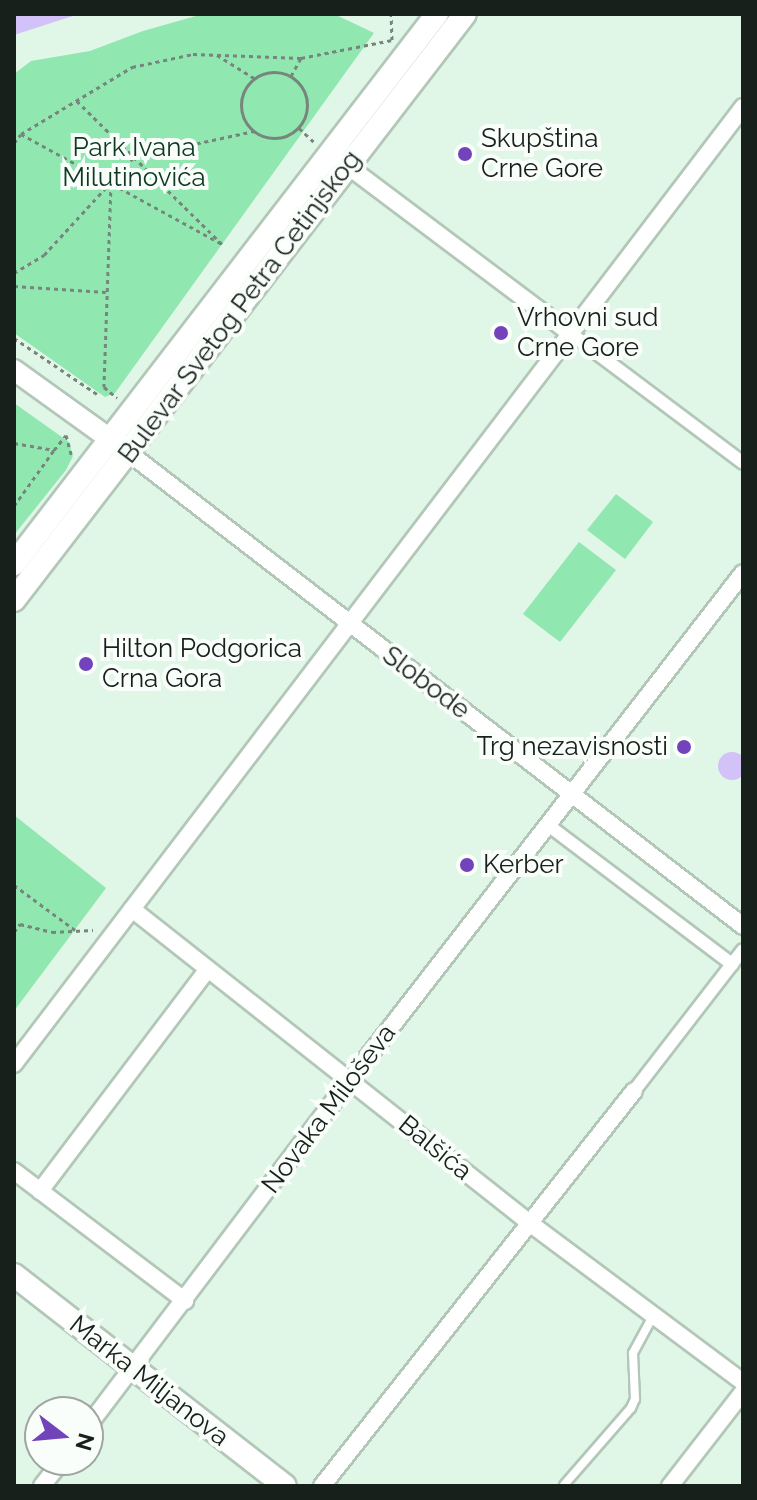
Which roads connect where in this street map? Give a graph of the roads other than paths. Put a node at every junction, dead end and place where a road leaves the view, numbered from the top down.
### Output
1 (437, 14) edge
2 (465, 14) edge
3 (743, 107) edge
4 (331, 154) junction
5 (570, 333) junction
6 (14, 370) edge
7 (110, 439) junction
8 (129, 453) junction
9 (743, 463) edge
10 (14, 564) edge
11 (743, 573) edge
12 (14, 600) edge
13 (347, 624) junction
14 (571, 794) junction
15 (548, 825) junction
16 (132, 909) junction
17 (743, 926) edge
18 (743, 950) edge
19 (732, 964) junction
20 (208, 969) junction
21 (14, 1064) edge
22 (350, 1080) junction
23 (634, 1091) joint
24 (14, 1171) edge
25 (40, 1191) junction
26 (531, 1224) junction
27 (14, 1275) edge
28 (185, 1301) junction
29 (653, 1316) junction
30 (133, 1368) junction
31 (743, 1382) edge
32 (743, 1392) edge
33 (104, 1405) edge
34 (564, 1485) edge
35 (285, 1486) edge
36 (322, 1486) edge
37 (670, 1486) edge

1 - 4 main road, Bulevar Svetog Petra Cetinjskog
2 - 4 main road, Bulevar Svetog Petra Cetinjskog
3 - 5 street
4 - 5 street
4 - 7 main road, Bulevar Svetog Petra Cetinjskog
4 - 8 main road, Bulevar Svetog Petra Cetinjskog
5 - 9 street
5 - 13 street
6 - 7 street, Slobode
7 - 8 street, Slobode
7 - 10 main road, Bulevar Svetog Petra Cetinjskog
8 - 12 main road, Bulevar Svetog Petra Cetinjskog
8 - 13 street, Slobode
11 - 14 street, Novaka Miloševa
13 - 14 street, Slobode
13 - 16 street
14 - 15 street, Novaka Miloševa
14 - 17 street, Slobode
15 - 19 street
15 - 22 street, Novaka Miloševa
16 - 20 street, Balšića
16 - 21 street
18 - 19 street
19 - 23 street
20 - 22 street, Balšića
20 - 25 street
22 - 26 street, Balšića
22 - 28 street, Novaka Miloševa
23 - 26 street
24 - 25 street
25 - 28 street
26 - 29 street, Balšića
26 - 36 street
27 - 30 main road, Marka Miljanova
28 - 30 street, Novaka Miloševa
29 - 31 street, Balšića
29 - 34 lane
30 - 33 street, Novaka Miloševa
30 - 35 main road, Marka Miljanova
32 - 37 street

